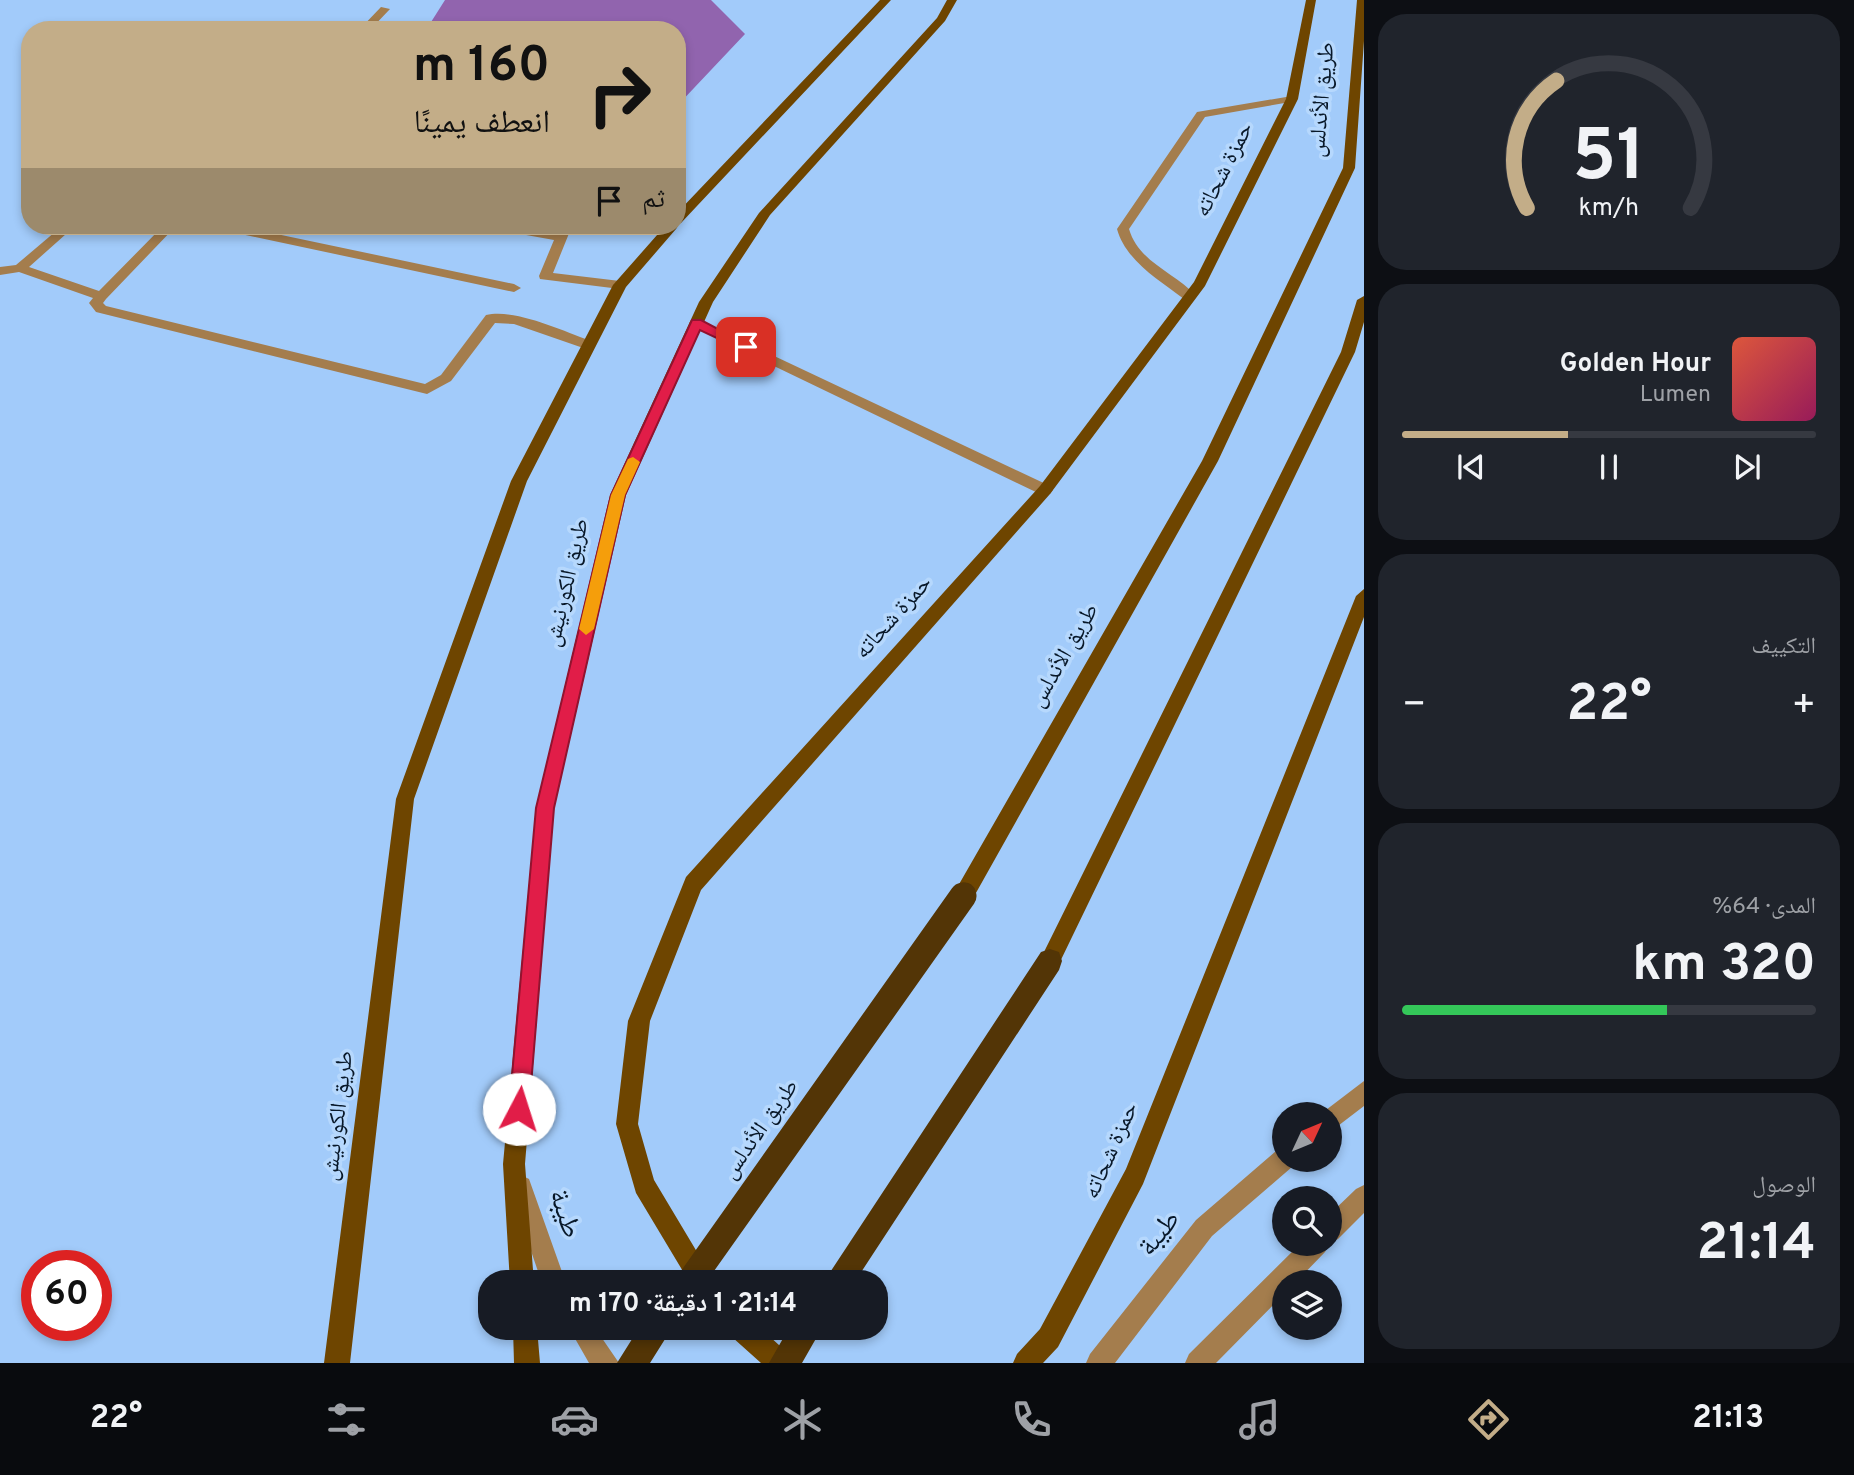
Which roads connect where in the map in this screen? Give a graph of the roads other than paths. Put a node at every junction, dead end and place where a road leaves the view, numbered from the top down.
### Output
1 (886, 0) edge
2 (952, 0) edge
3 (1311, 0) edge
4 (1362, 0) edge
5 (385, 9) dead end
6 (373, 21) edge
7 (1292, 99) junction
8 (686, 211) edge
9 (58, 235) edge
10 (161, 235) edge
11 (264, 235) edge
12 (562, 235) edge
13 (664, 235) edge
14 (20, 268) junction
15 (0, 271) edge
16 (620, 285) junction
17 (514, 288) dead end
18 (101, 296) junction
19 (1189, 296) junction
20 (1364, 300) edge
21 (696, 323) junction
22 (589, 345) junction
23 (1045, 490) junction
24 (1364, 596) edge
25 (965, 893) joint
26 (1050, 961) joint
27 (1364, 1092) edge
28 (1342, 1111) edge
29 (514, 1164) junction
30 (1272, 1169) edge
31 (1364, 1197) edge
32 (1342, 1219) edge
33 (1305, 1256) edge
34 (521, 1270) edge
35 (550, 1270) edge
36 (696, 1270) edge
37 (698, 1270) edge
38 (846, 1270) edge
39 (526, 1340) edge
40 (590, 1340) edge
41 (648, 1340) edge
42 (755, 1340) edge
43 (798, 1340) edge
44 (337, 1363) edge
45 (527, 1363) edge
46 (606, 1363) edge
47 (632, 1363) edge
48 (782, 1363) edge
49 (1026, 1363) edge
50 (1099, 1363) edge
51 (1198, 1363) edge

1 - 8 main road
2 - 21 main road, طريق الكورنيش
3 - 7 main road, حمزة شحاته
4 - 25 main road, طريق الأندلس
5 - 6 street
7 - 19 main road, حمزة شحاته
7 - 19 street
9 - 14 street
10 - 18 street
11 - 17 street
12 - 16 street
13 - 16 main road, طريق الكورنيش
14 - 15 street
14 - 18 street
16 - 22 main road, طريق الكورنيش
18 - 22 street
19 - 23 main road, حمزة شحاته
20 - 26 main road
21 - 23 street
21 - 29 main road, طريق الكورنيش
22 - 44 main road, طريق الكورنيش
23 - 36 main road, حمزة شحاته
24 - 49 main road, حمزة شحاته
25 - 37 highway, طريق الأندلس, bridge
26 - 38 highway
27 - 28 street
29 - 34 main road, طريق الكورنيش
29 - 35 street, طيبة
30 - 50 street, طيبة
31 - 32 street
33 - 51 street
39 - 45 main road
40 - 46 street
41 - 47 highway
42 - 48 main road
43 - 48 highway

